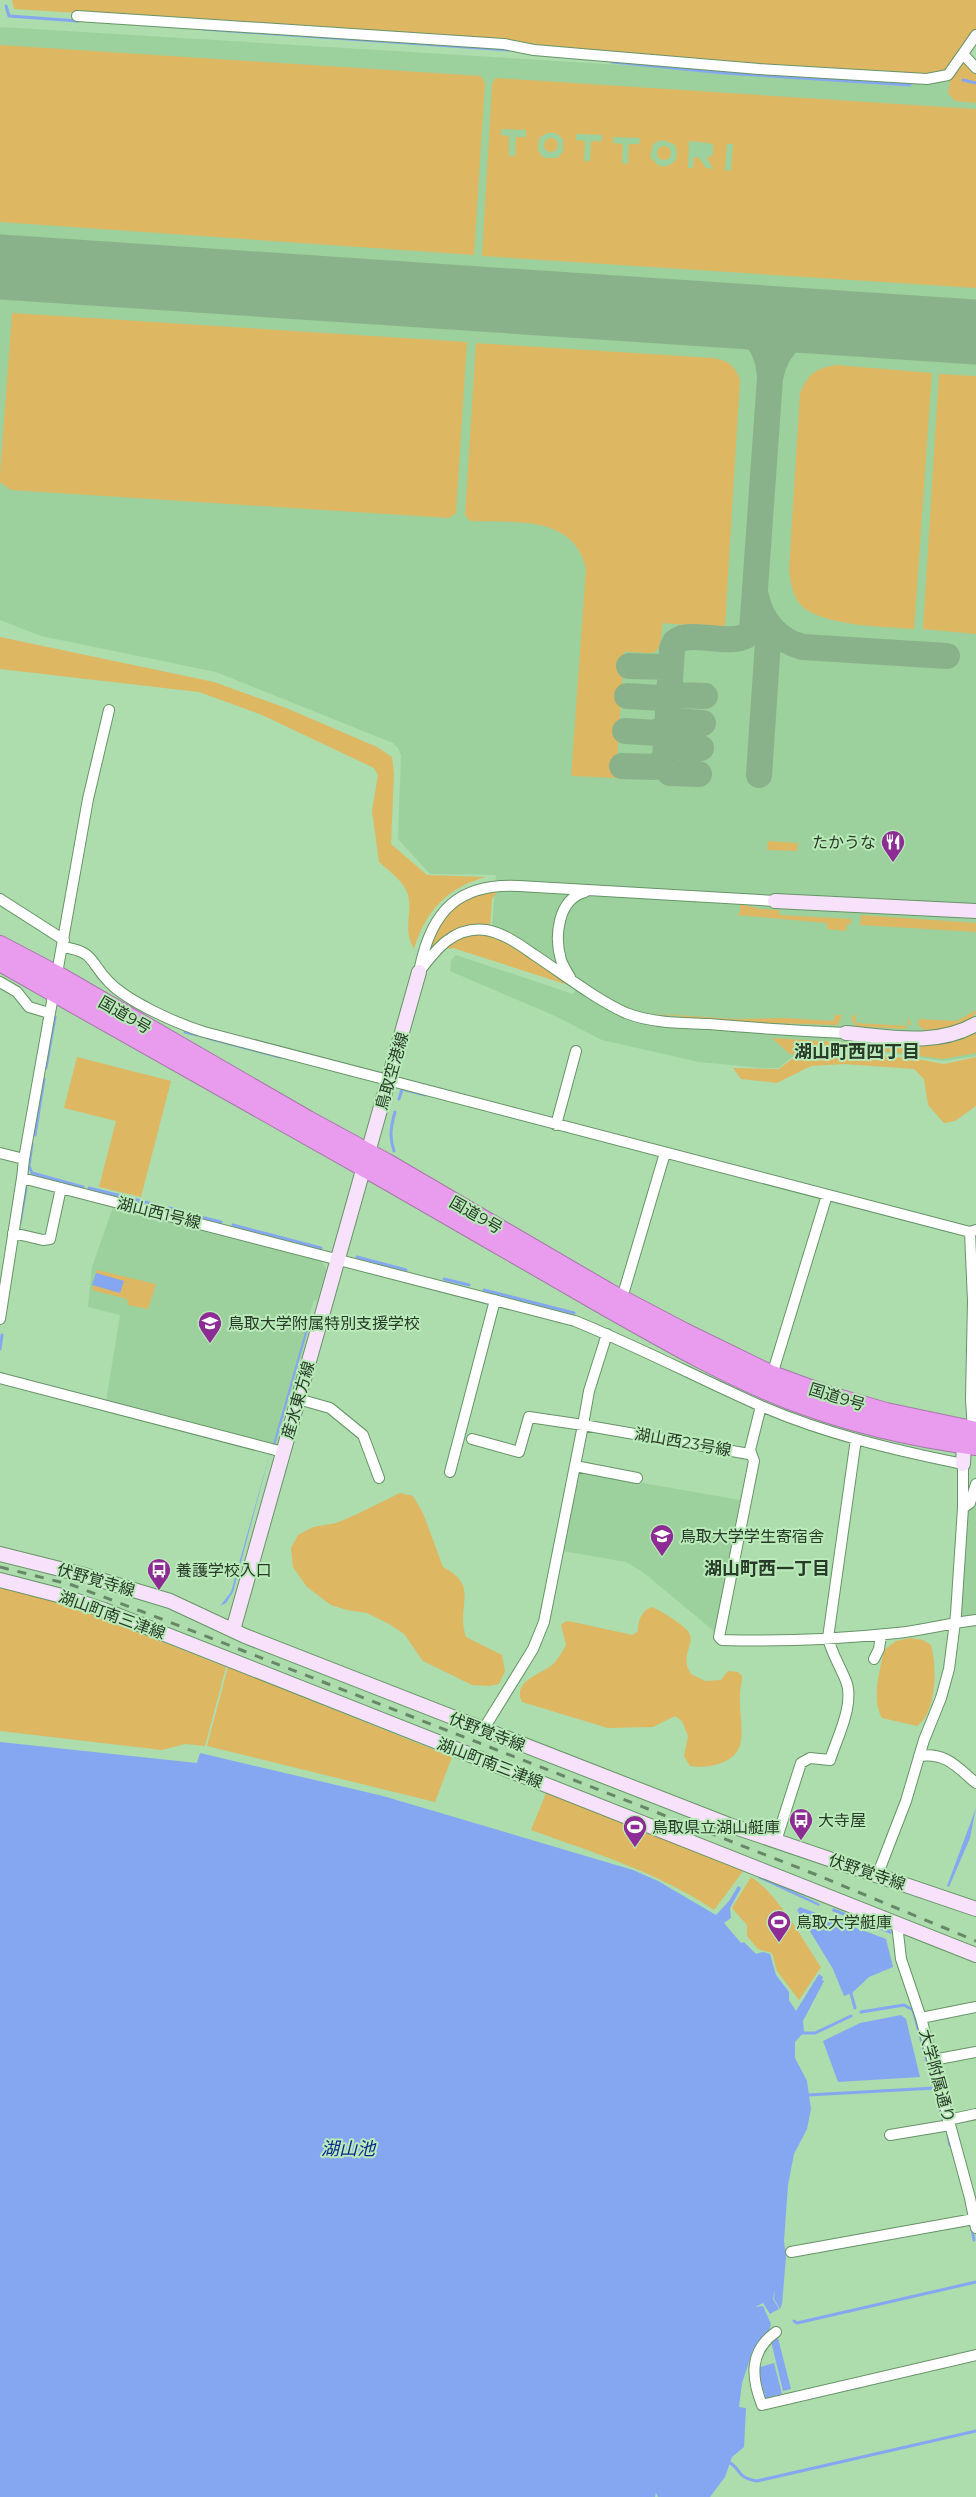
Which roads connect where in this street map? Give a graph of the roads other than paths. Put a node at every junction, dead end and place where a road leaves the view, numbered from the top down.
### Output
1 (77, 16) dead end
2 (976, 35) edge
3 (963, 54) junction
4 (976, 68) edge
5 (109, 710) dead end
6 (563, 888) junction
7 (592, 890) junction
8 (0, 899) edge
9 (775, 902) joint
10 (972, 911) edge
11 (562, 915) junction
12 (63, 943) junction
13 (0, 945) edge
14 (0, 962) edge
15 (420, 972) junction
16 (57, 975) junction
17 (571, 978) junction
18 (0, 982) edge
19 (53, 992) junction
20 (49, 1013) junction
21 (976, 1024) edge
22 (846, 1034) joint
23 (576, 1051) dead end
24 (390, 1081) junction
25 (556, 1125) junction
26 (0, 1153) edge
27 (665, 1153) junction
28 (24, 1158) junction
29 (366, 1162) junction
30 (22, 1178) junction
31 (62, 1188) junction
32 (827, 1195) junction
33 (973, 1231) edge
34 (13, 1233) junction
35 (339, 1258) junction
36 (622, 1298) junction
37 (495, 1300) junction
38 (0, 1318) edge
39 (607, 1334) junction
40 (974, 1354) edge
41 (772, 1375) junction
42 (0, 1378) edge
43 (298, 1399) junction
44 (761, 1406) junction
45 (974, 1406) edge
46 (583, 1424) junction
47 (972, 1438) edge
48 (856, 1439) junction
49 (472, 1440) dead end
50 (750, 1450) junction
51 (283, 1452) junction
52 (963, 1464) junction
53 (575, 1466) junction
54 (450, 1472) dead end
55 (379, 1478) dead end
56 (637, 1478) dead end
57 (976, 1484) edge
58 (963, 1508) junction
59 (0, 1554) edge
60 (0, 1580) edge
61 (976, 1620) edge
62 (955, 1623) junction
63 (232, 1630) junction
64 (881, 1634) junction
65 (828, 1638) junction
66 (874, 1659) dead end
67 (483, 1730) junction
68 (919, 1756) junction
69 (976, 1783) edge
70 (776, 1841) junction
71 (877, 1876) junction
72 (976, 1909) edge
73 (897, 1924) junction
74 (976, 1955) edge
75 (976, 2007) edge
76 (921, 2018) junction
77 (976, 2052) edge
78 (933, 2060) junction
79 (976, 2114) edge
80 (949, 2122) junction
81 (890, 2135) dead end
82 (975, 2223) edge
83 (791, 2252) dead end
84 (776, 2332) dead end
85 (976, 2355) edge

1 - 3 street
2 - 3 street
3 - 4 street
5 - 12 street
6 - 7 street
6 - 11 street
6 - 15 street
7 - 9 street
7 - 11 street
8 - 12 street
9 - 10 street
11 - 17 street
12 - 16 street
12 - 24 street
13 - 16 highway, 国道9号
14 - 19 highway, 国道9号
15 - 17 street
15 - 24 street, 鳥取空港線
16 - 19 street
16 - 29 highway, 国道9号
17 - 22 street
18 - 20 street
19 - 20 street
19 - 29 highway, 国道9号
20 - 28 street
21 - 22 street
23 - 25 street
24 - 25 street
24 - 29 street, 鳥取空港線
25 - 27 street
26 - 28 street
27 - 32 street
27 - 36 street
28 - 30 street
29 - 35 street, 産水東方線
29 - 36 highway, 国道9号
29 - 47 highway, 国道9号
30 - 31 street, 湖山西1号線
30 - 34 street
31 - 34 street
31 - 35 street, 湖山西1号線
32 - 33 street
32 - 41 street
33 - 40 street
34 - 38 street
35 - 37 street
35 - 43 street, 産水東方線
36 - 41 highway, 国道9号
37 - 39 street
37 - 54 street
39 - 44 street
39 - 46 street
40 - 45 street
41 - 47 highway, 国道9号
42 - 51 street
43 - 51 street, 産水東方線
43 - 55 street
44 - 48 street
44 - 50 street, 湖山西23号線
45 - 47 street
46 - 49 street
46 - 50 street, 湖山西23号線
46 - 53 street
47 - 52 street
48 - 52 street
48 - 65 street
50 - 65 street
51 - 63 street, 産水東方線
52 - 58 street
53 - 56 street
53 - 67 street
57 - 58 street
58 - 62 street
59 - 63 street, 伏野覚寺線
60 - 73 street, 湖山町南三津線
61 - 62 street
62 - 64 street
62 - 68 street
63 - 67 street, 伏野覚寺線
64 - 65 street
64 - 66 street
65 - 70 street
67 - 70 street, 伏野覚寺線
68 - 69 street
68 - 71 street
70 - 71 street, 伏野覚寺線
71 - 72 street, 伏野覚寺線
73 - 74 street, 湖山町南三津線
73 - 76 street, 大学附属通り
75 - 76 street
76 - 78 street, 大学附属通り
77 - 78 street
78 - 80 street, 大学附属通り
79 - 80 street
80 - 81 street
80 - 82 street, 大学附属通り
82 - 83 street
84 - 85 street

